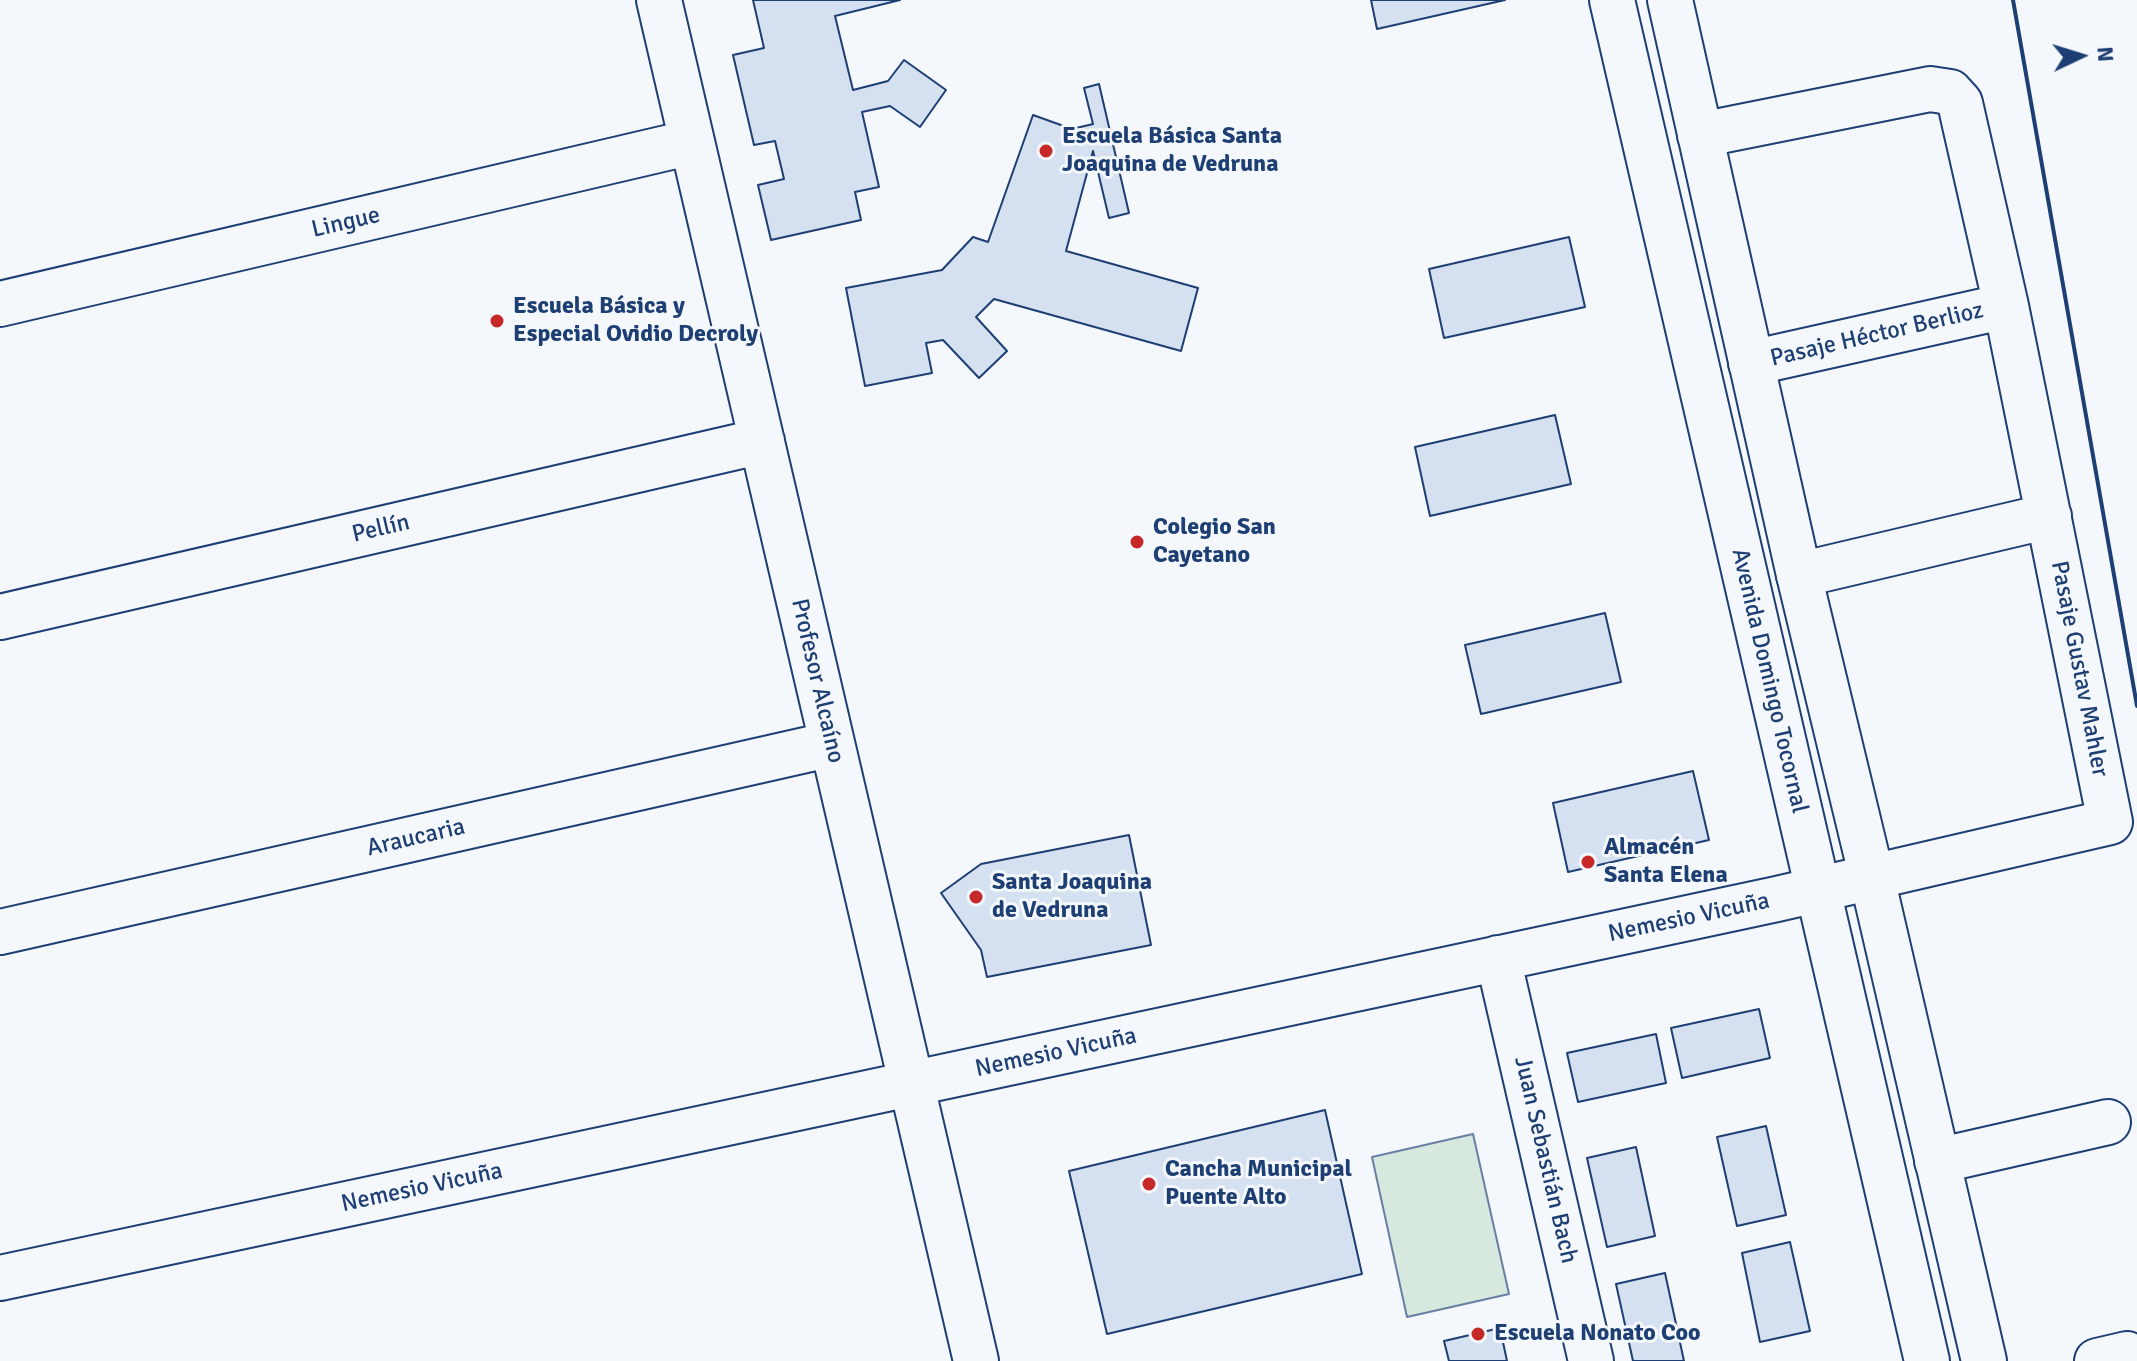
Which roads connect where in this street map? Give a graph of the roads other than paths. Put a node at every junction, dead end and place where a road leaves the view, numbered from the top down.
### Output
1 (659, 0) edge
2 (1612, 0) edge
3 (1670, 0) edge
4 (1700, 135) junction
5 (692, 142) junction
6 (0, 304) edge
7 (2006, 306) junction
8 (1751, 363) junction
9 (762, 441) junction
10 (2049, 516) junction
11 (1799, 575) junction
12 (0, 617) edge
13 (832, 744) junction
14 (2110, 822) joint
15 (1872, 878) junction
16 (1818, 890) junction
17 (0, 932) edge
18 (1498, 958) junction
19 (911, 1084) junction
20 (2108, 1122) dead end
21 (1937, 1161) junction
22 (0, 1278) edge
23 (976, 1361) edge
24 (1591, 1361) edge
25 (1927, 1361) edge
26 (1984, 1361) edge

1 - 5 street, Profesor Alcaíno
2 - 16 street, Avenida Domingo Tocornal
3 - 4 street
4 - 7 street, Pasaje Héctor Berlioz
4 - 8 street
5 - 6 street, Lingue
5 - 9 street, Profesor Alcaíno
7 - 8 street, Pasaje Héctor Berlioz
7 - 10 street, Pasaje Gustav Mahler
8 - 11 street
9 - 12 street, Pellín
9 - 13 street, Profesor Alcaíno
10 - 11 street
10 - 14 street, Pasaje Gustav Mahler
11 - 15 street
13 - 17 street, Araucaria
13 - 19 street, Profesor Alcaíno
14 - 15 street, Nemesio Vicuña
15 - 16 street, Nemesio Vicuña
15 - 21 street
16 - 18 street, Nemesio Vicuña
16 - 25 street, Avenida Domingo Tocornal
18 - 19 street, Nemesio Vicuña
18 - 24 street, Juan Sebastián Bach
19 - 22 street, Nemesio Vicuña
19 - 23 street, Profesor Alcaíno
20 - 21 street
21 - 26 street

